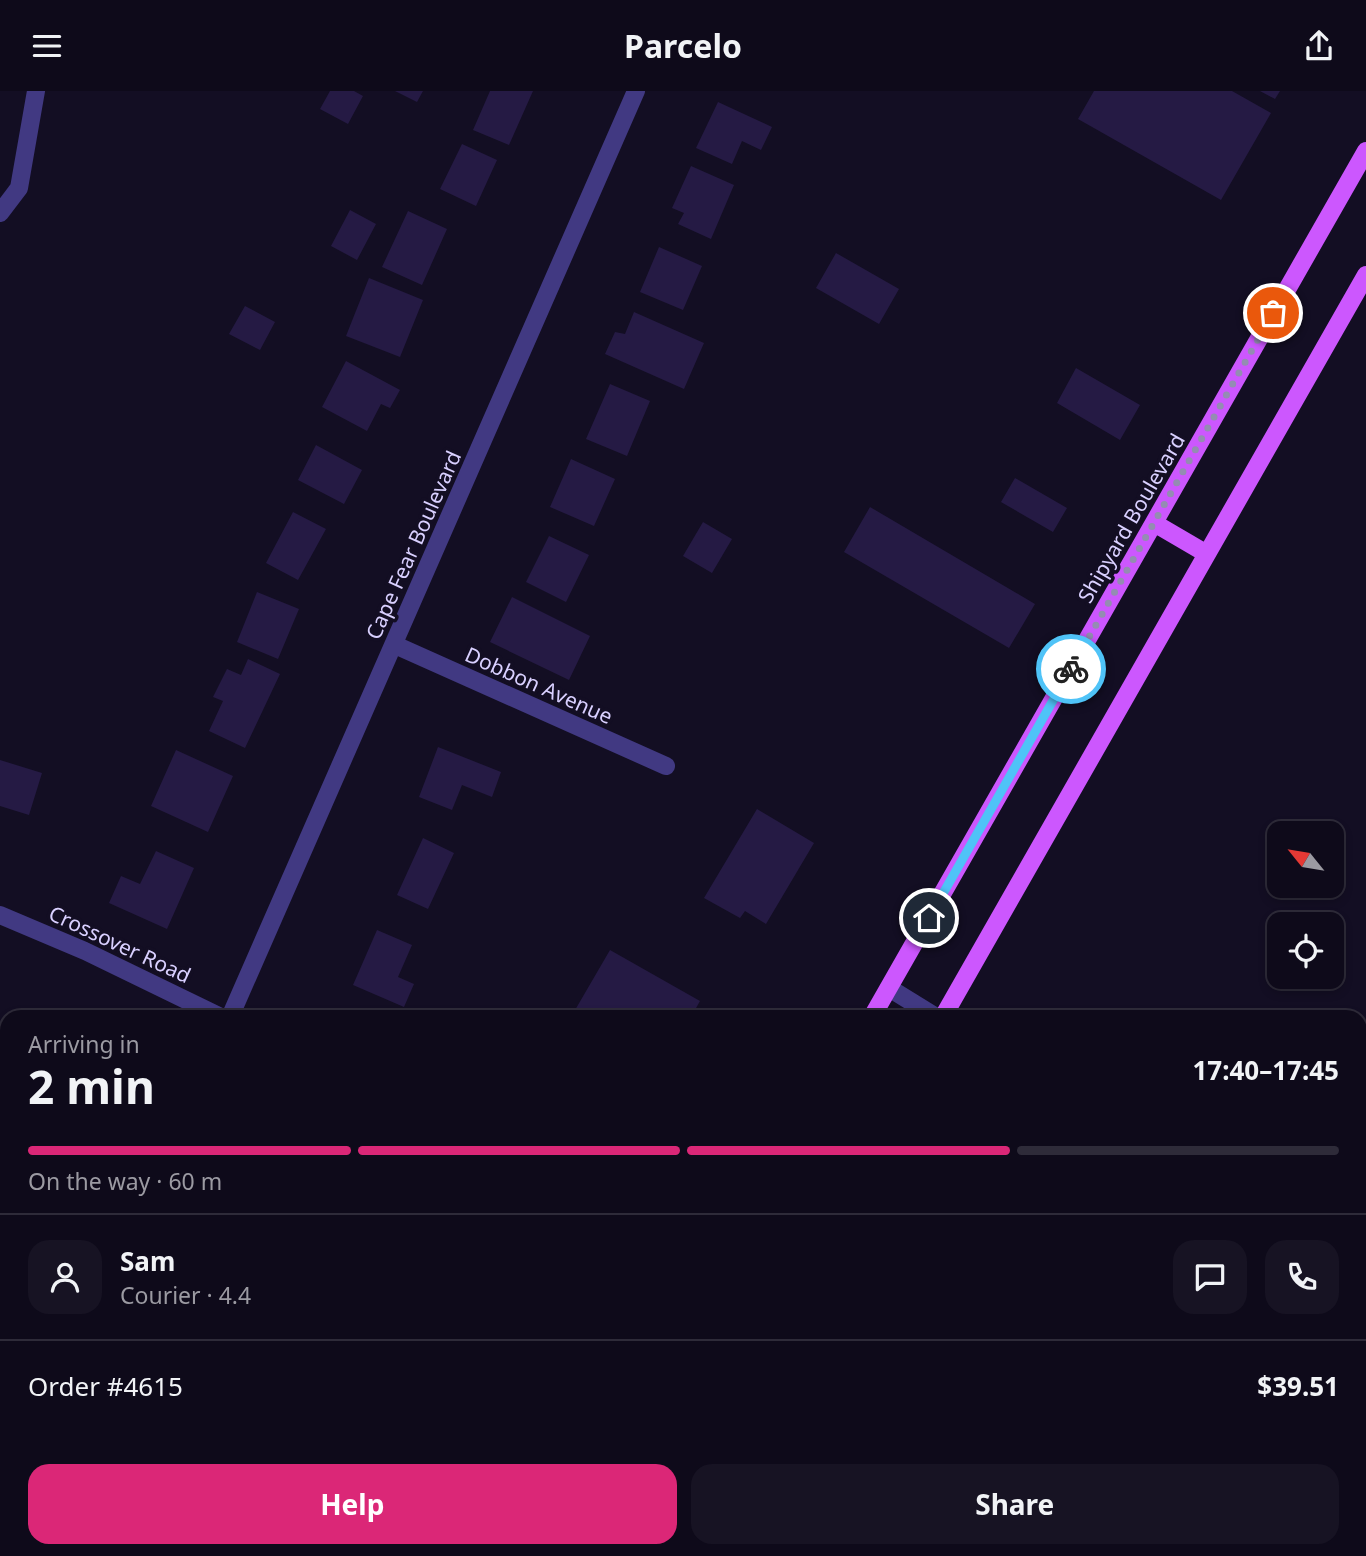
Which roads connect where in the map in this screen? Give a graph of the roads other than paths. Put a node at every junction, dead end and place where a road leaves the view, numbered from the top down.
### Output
1 (36, 91) edge
2 (636, 91) edge
3 (1366, 151) edge
4 (0, 213) edge
5 (1366, 275) edge
6 (1154, 523) junction
7 (1207, 554) junction
8 (395, 645) junction
9 (666, 766) dead end
10 (0, 915) edge
11 (889, 988) junction
12 (207, 1010) edge
13 (233, 1010) edge
14 (877, 1010) edge
15 (925, 1010) edge
16 (947, 1010) edge

1 - 4 street
2 - 8 street, Cape Fear Boulevard
3 - 6 main road, Shipyard Boulevard
5 - 7 main road
6 - 7 main road
6 - 11 main road, Shipyard Boulevard
7 - 16 main road
8 - 9 street, Dobbon Avenue
8 - 13 street, Cape Fear Boulevard
10 - 12 street, Crossover Road
11 - 14 main road, Shipyard Boulevard
11 - 15 street

